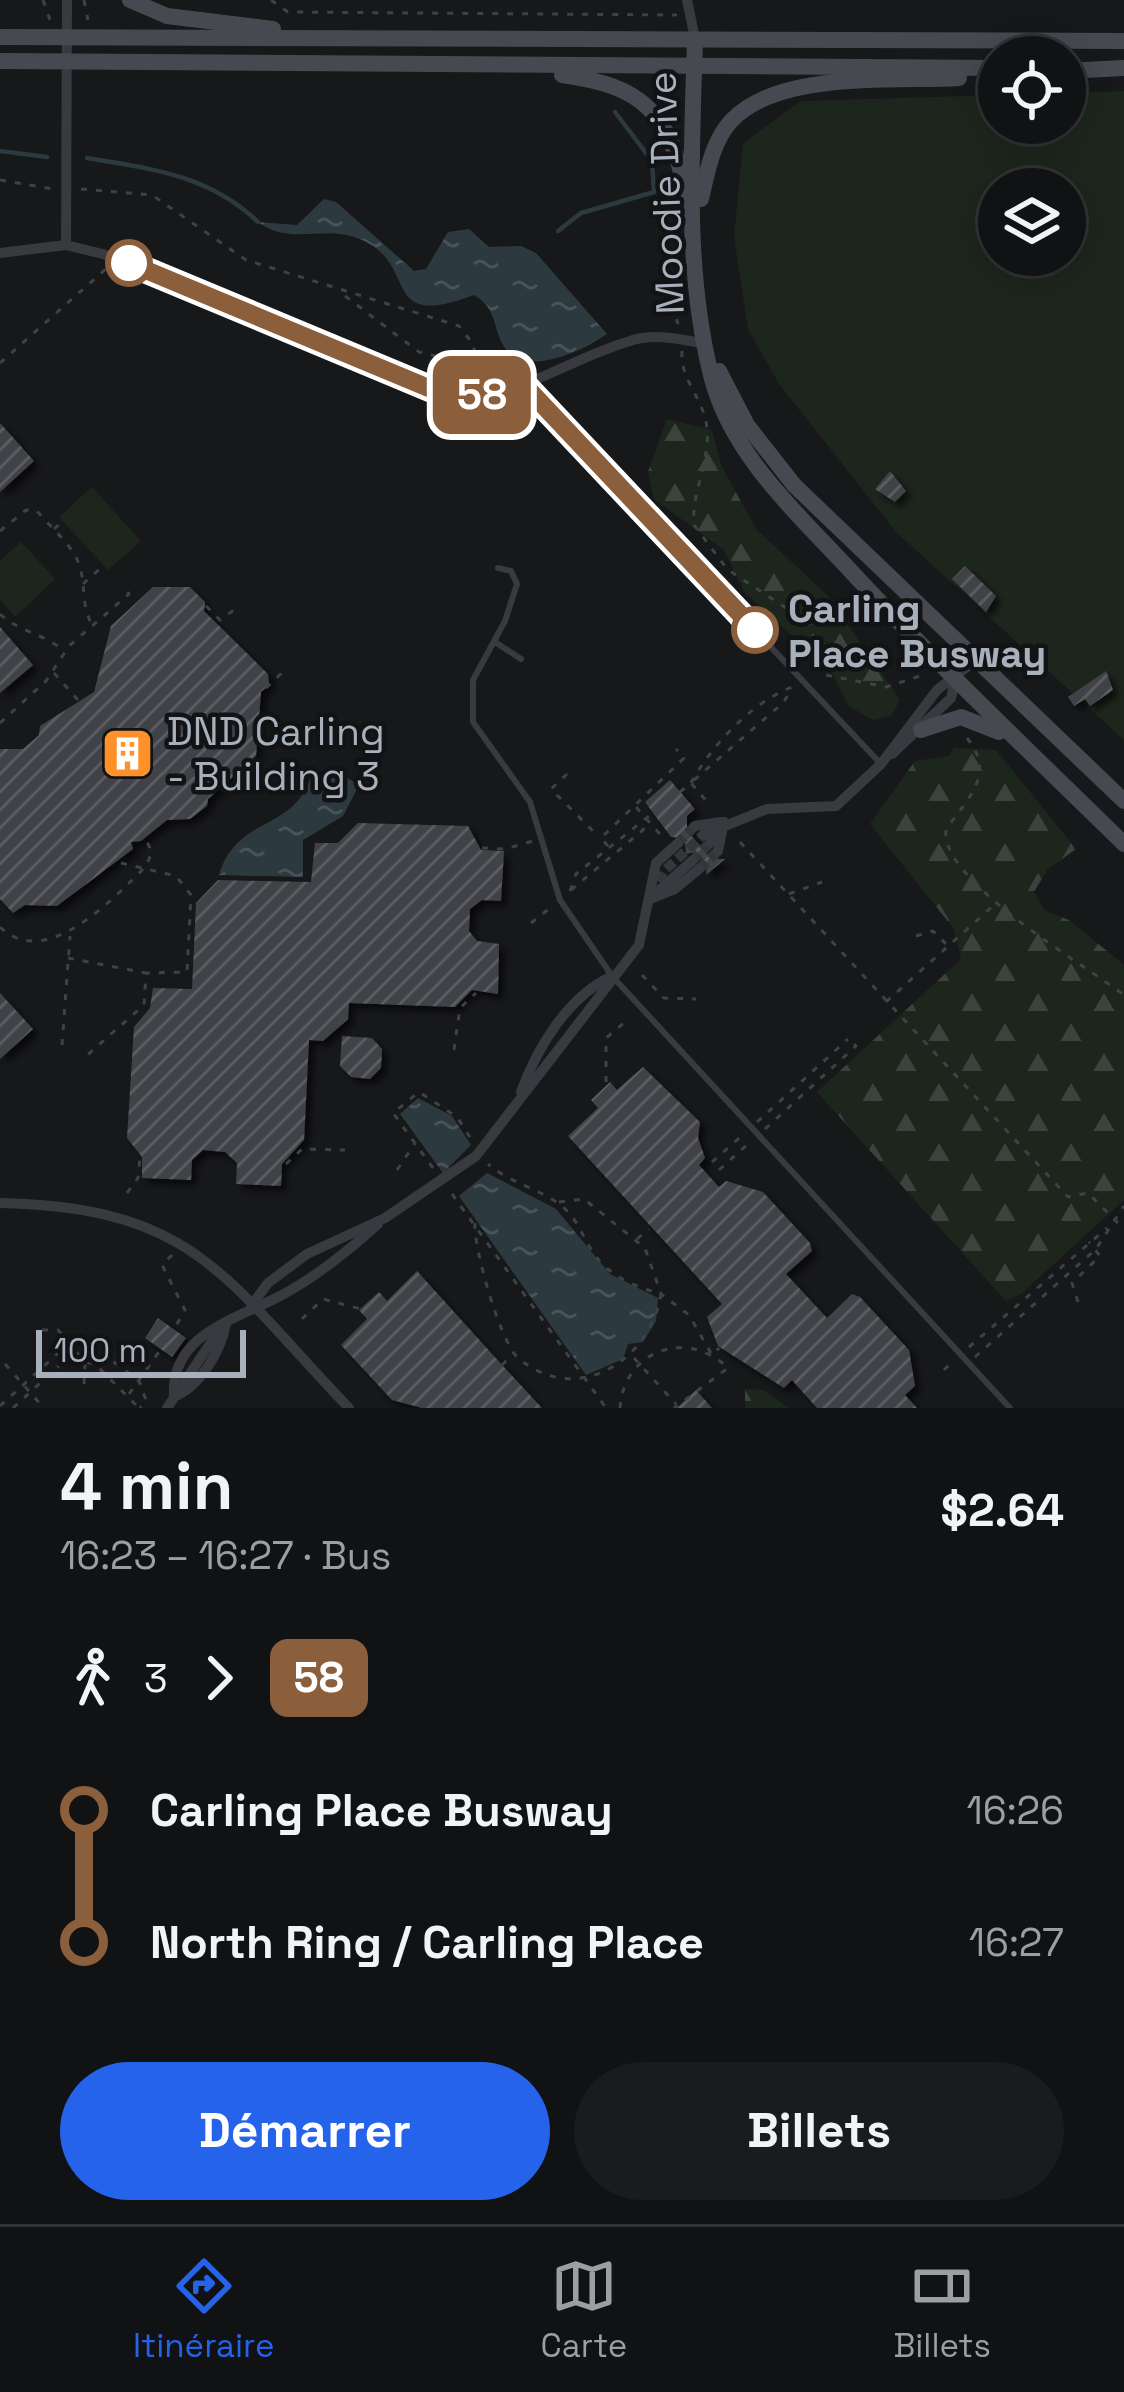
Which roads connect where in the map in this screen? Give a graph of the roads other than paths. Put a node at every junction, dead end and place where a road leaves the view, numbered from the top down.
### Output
1 (67, 0) edge
2 (130, 0) edge
3 (688, 0) edge
4 (67, 36) junction
5 (0, 37) edge
6 (351, 39) junction
7 (695, 39) junction
8 (1124, 41) edge
9 (0, 61) edge
10 (66, 62) junction
11 (482, 65) junction
12 (694, 67) junction
13 (1124, 68) edge
14 (1086, 69) edge
15 (978, 72) edge
16 (978, 73) edge
17 (694, 230) junction
18 (66, 245) junction
19 (0, 253) edge
20 (705, 344) junction
21 (526, 387) junction
22 (498, 568) dead end
23 (494, 642) junction
24 (520, 659) dead end
25 (976, 659) junction
26 (955, 681) junction
27 (921, 730) junction
28 (1025, 748) junction
29 (881, 764) junction
30 (1124, 801) edge
31 (724, 822) junction
32 (672, 842) tunnel mouth
33 (1124, 844) edge
34 (695, 864) tunnel mouth
35 (650, 899) junction
36 (612, 976) junction
37 (520, 1095) junction
38 (0, 1203) edge
39 (251, 1306) junction
40 (226, 1320) junction
41 (170, 1403) edge
42 (349, 1408) edge
43 (1010, 1408) edge

1 - 4 street
2 - 6 main road
3 - 7 street
4 - 5 main road
4 - 6 main road
4 - 10 street
6 - 7 main road
7 - 8 main road
7 - 12 main road, Moodie Drive
9 - 10 main road
10 - 11 main road
10 - 18 street
11 - 12 main road
11 - 17 main road
12 - 15 main road
12 - 17 main road, Moodie Drive
13 - 14 main road
16 - 17 main road
17 - 20 main road, Moodie Drive
18 - 19 street
18 - 21 street
20 - 21 street
20 - 25 main road, Moodie Drive
20 - 26 main road, Moodie Drive
21 - 29 lane
22 - 23 lane
23 - 24 lane
23 - 36 lane
25 - 26 street
25 - 30 main road, Moodie Drive
26 - 27 street
26 - 28 main road, Moodie Drive
26 - 29 street
27 - 28 main road
27 - 29 street
28 - 33 main road, Moodie Drive
29 - 31 street
31 - 31 street
32 - 35 street
34 - 35 street
35 - 36 street
36 - 37 street
36 - 37 street
36 - 43 lane
37 - 39 street
38 - 39 street
39 - 40 street
39 - 42 street
40 - 41 street
40 - 41 street

